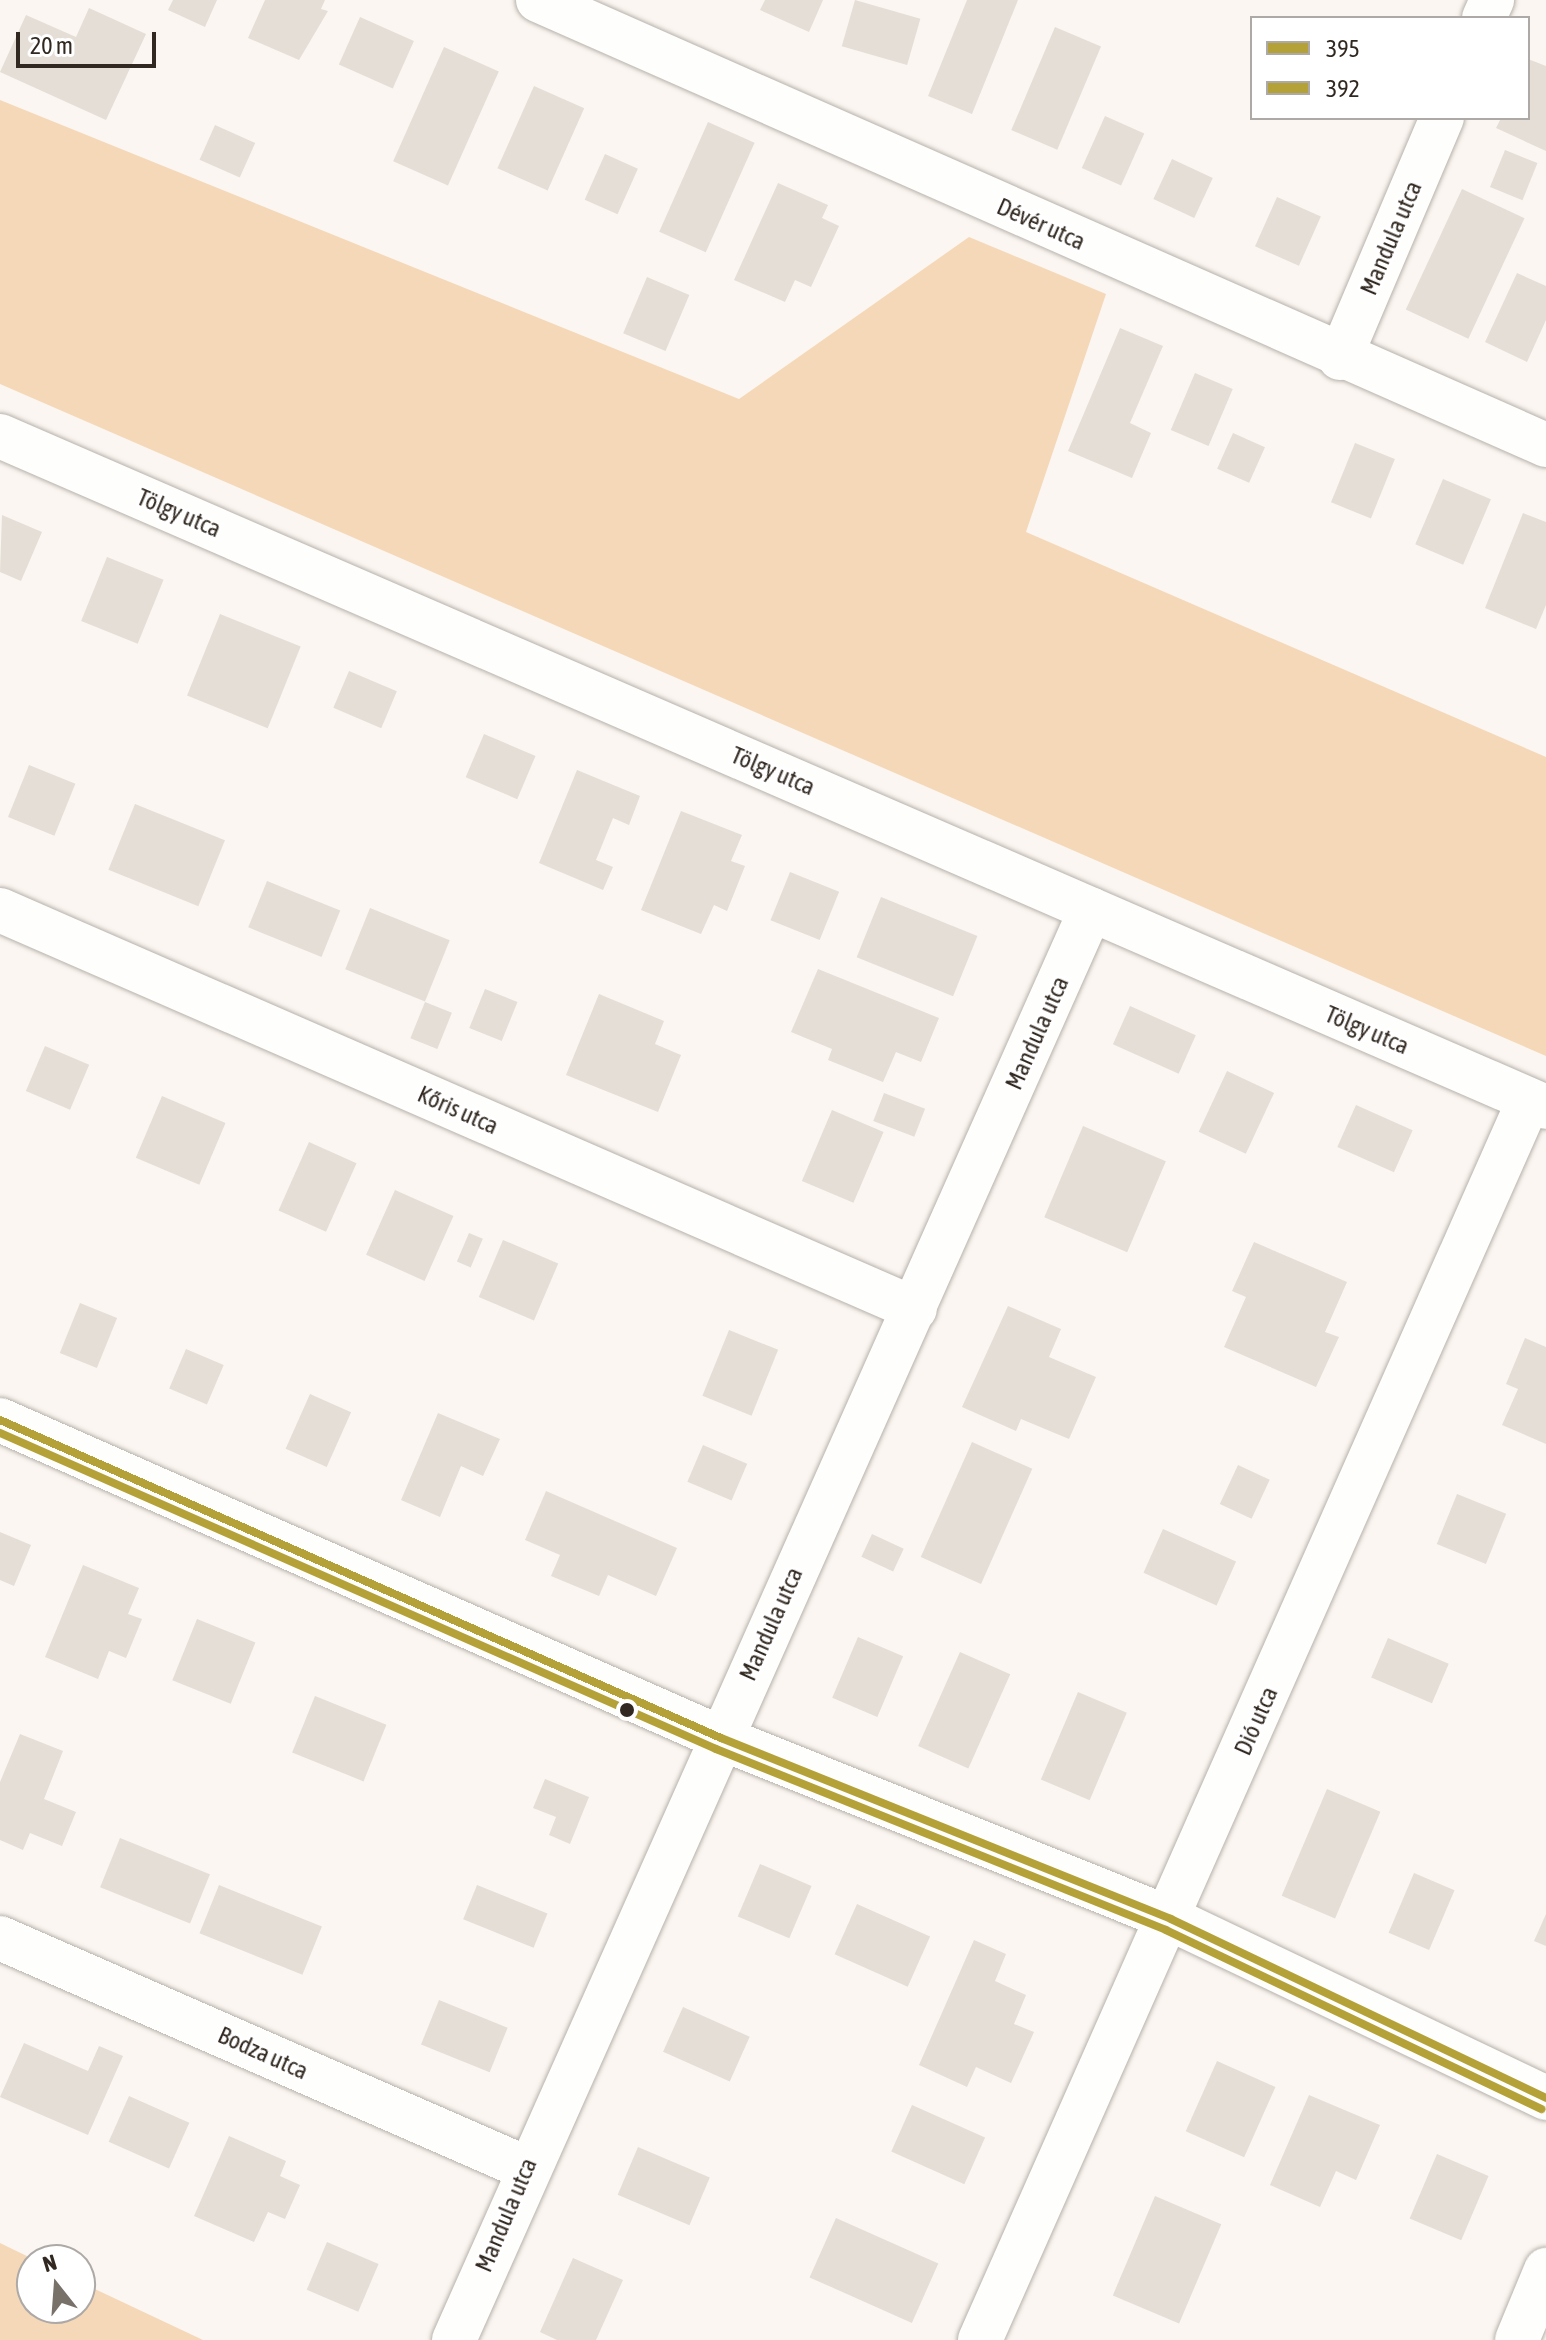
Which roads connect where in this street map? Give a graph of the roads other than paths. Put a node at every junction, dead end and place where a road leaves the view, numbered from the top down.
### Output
1 (538, 0) edge
2 (1441, 120) edge
3 (1340, 358) junction
4 (0, 436) edge
5 (1546, 445) edge
6 (1091, 909) junction
7 (0, 910) edge
8 (1537, 1104) edge
9 (915, 1309) junction
10 (0, 1420) edge
11 (721, 1738) junction
12 (1171, 1919) junction
13 (0, 1938) edge
14 (1546, 2098) edge
15 (526, 2168) junction
16 (1546, 2270) edge
17 (454, 2340) edge
18 (980, 2340) edge
19 (1517, 2340) edge

1 - 3 street, Dévér utca
2 - 3 street, Mandula utca
3 - 5 street, Dévér utca
4 - 6 street, Tölgy utca
6 - 8 street, Tölgy utca
6 - 9 street, Mandula utca
7 - 9 street, Kőris utca
8 - 12 street, Dió utca
9 - 11 street, Mandula utca
10 - 11 street
11 - 12 street
11 - 15 street, Mandula utca
12 - 14 street
12 - 18 street, Dió utca
13 - 15 street, Bodza utca
15 - 17 street, Mandula utca
16 - 19 street

